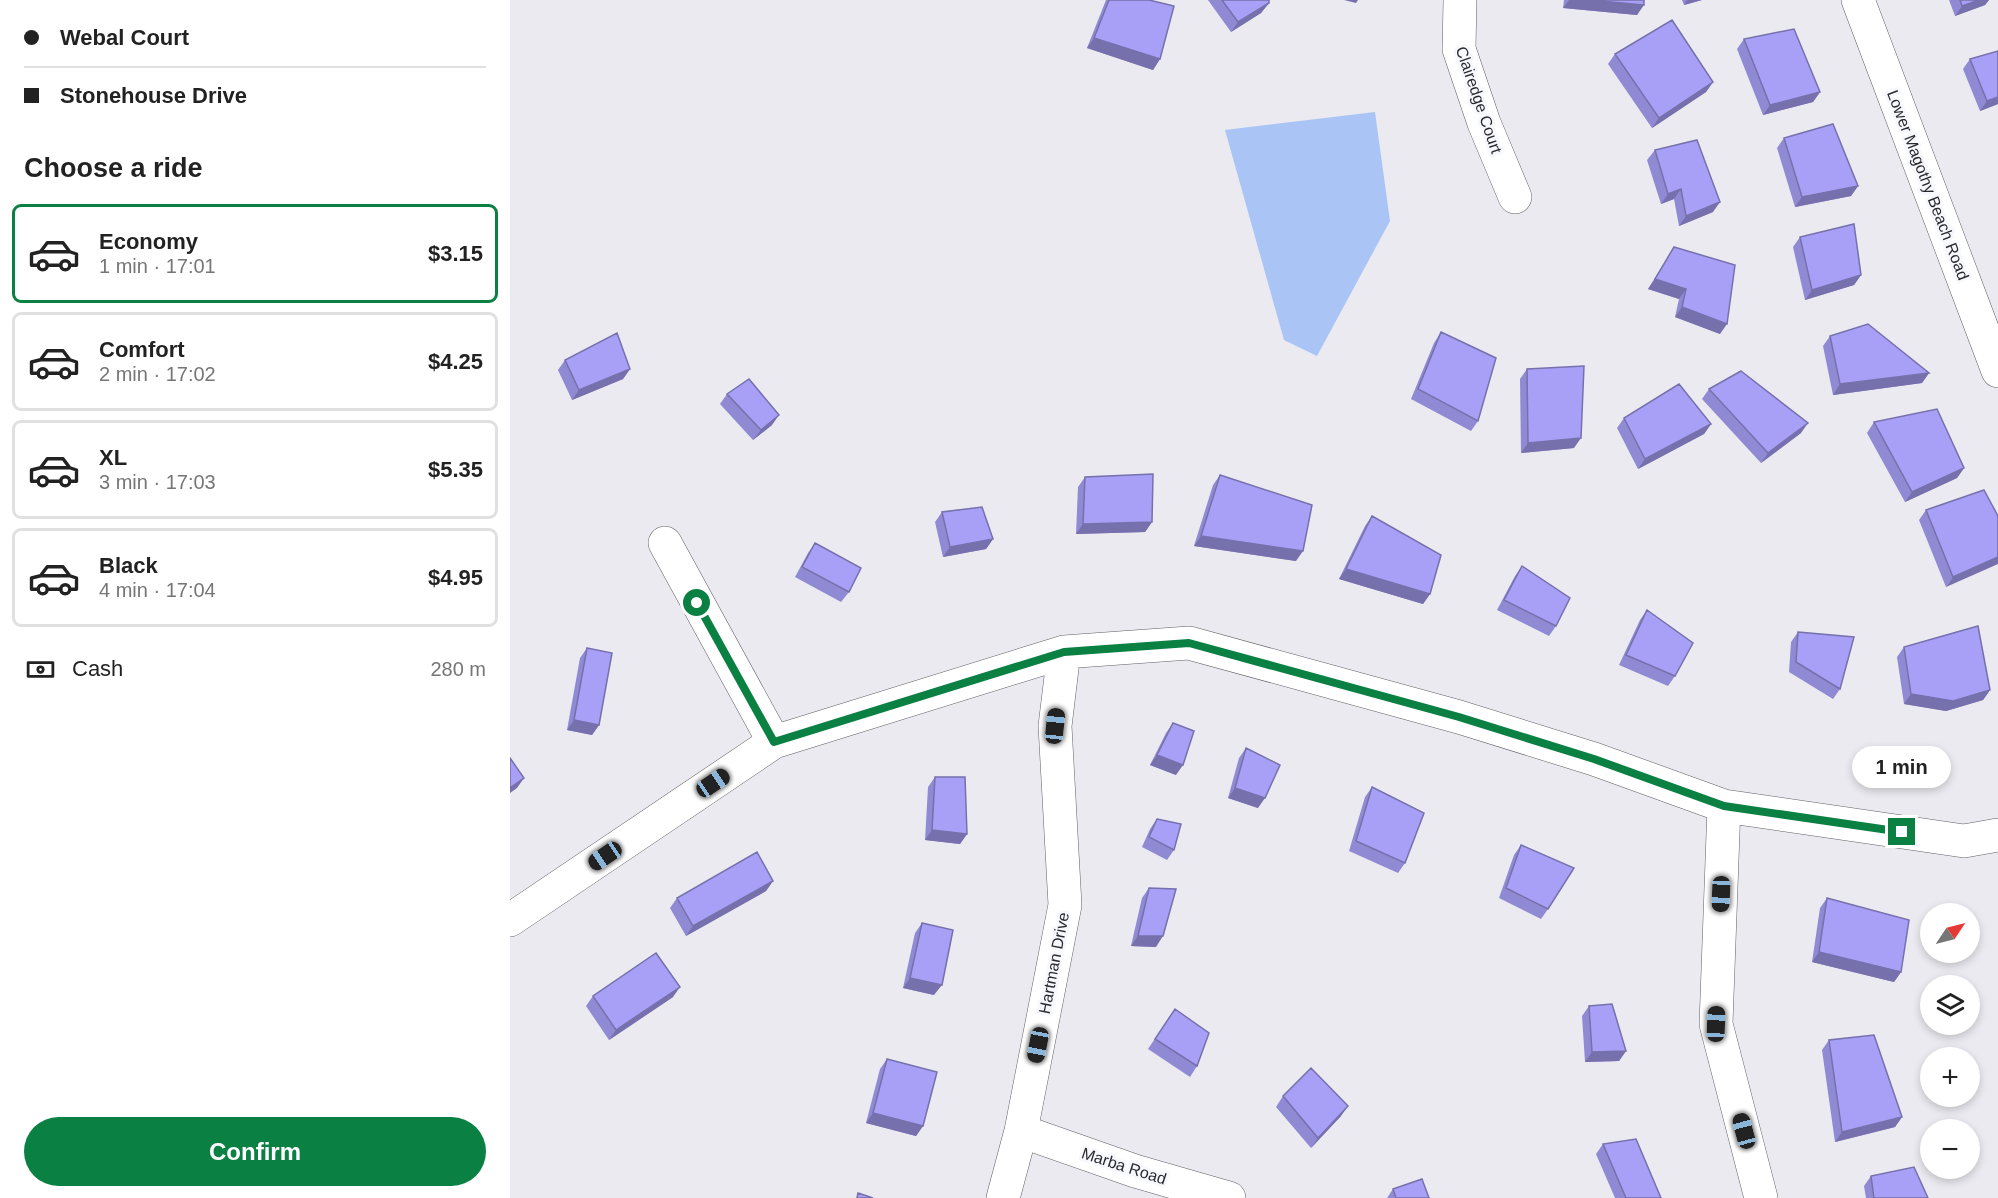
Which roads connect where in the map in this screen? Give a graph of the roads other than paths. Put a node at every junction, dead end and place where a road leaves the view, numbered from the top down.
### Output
1 (1460, 0) edge
2 (1858, 0) edge
3 (1515, 197) dead end
4 (1998, 370) edge
5 (664, 543) dead end
6 (1064, 652) junction
7 (774, 742) junction
8 (1724, 806) junction
9 (1998, 835) edge
10 (510, 920) edge
11 (1021, 1131) junction
12 (1003, 1198) edge
13 (1229, 1198) edge
14 (1761, 1198) edge

1 - 3 street, Clairedge Court
2 - 4 street, Lower Magothy Beach Road
5 - 7 street
6 - 7 street
6 - 8 street
6 - 11 street, Hartman Drive
7 - 10 street
8 - 9 street
8 - 14 street
11 - 12 street, Hartman Drive
11 - 13 street, Marba Road

